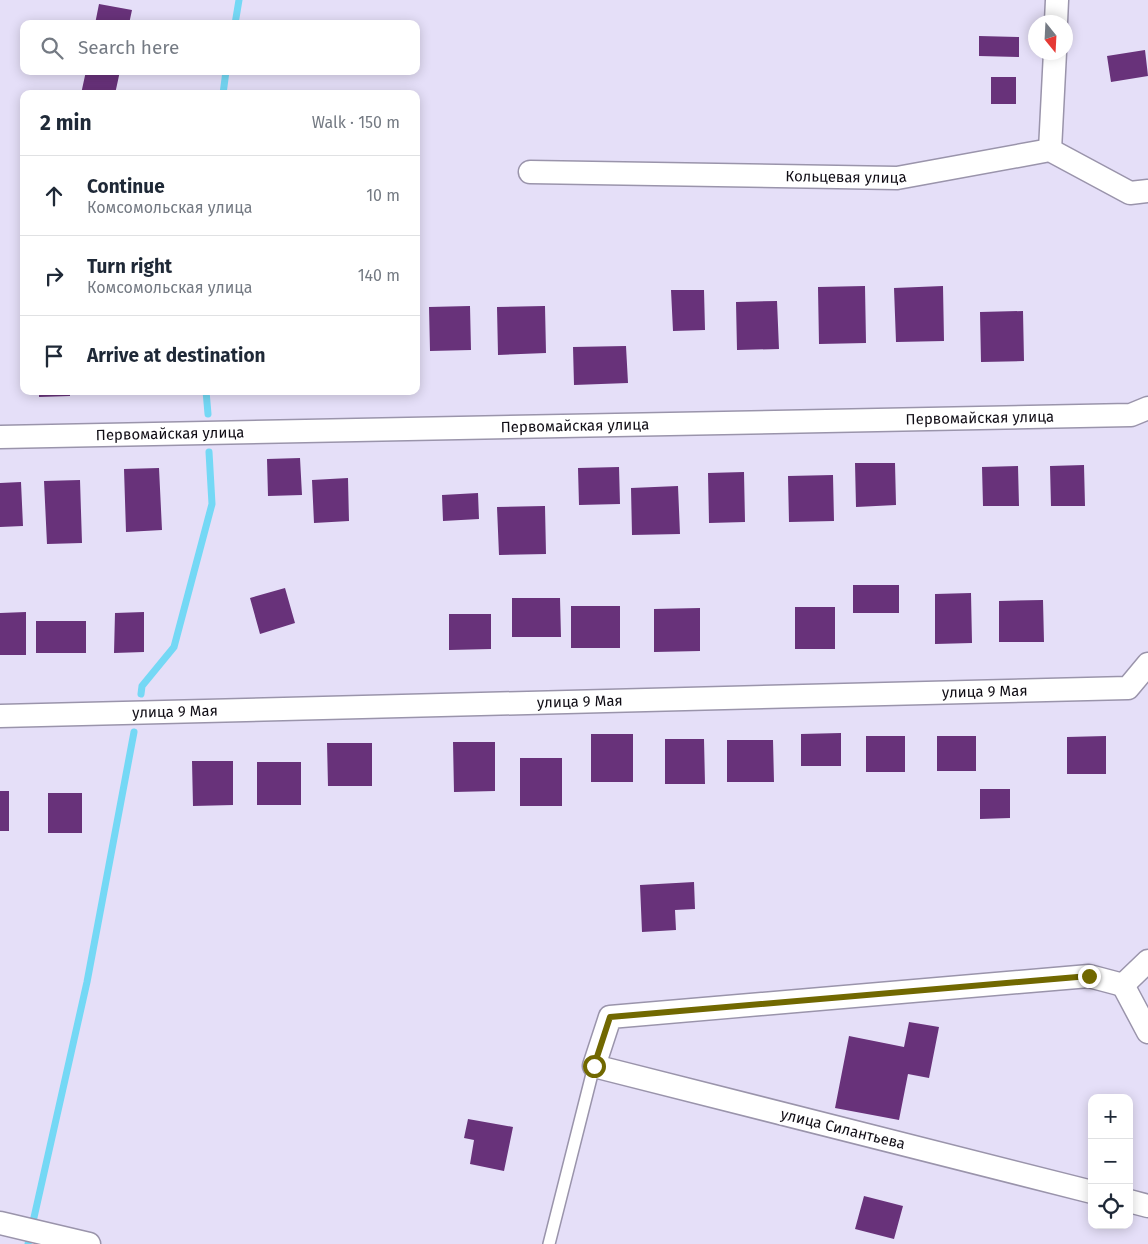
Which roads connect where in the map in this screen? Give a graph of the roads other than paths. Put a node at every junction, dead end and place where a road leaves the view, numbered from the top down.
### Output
1 (1057, 0) edge
2 (1056, 15) edge
3 (1054, 60) edge
4 (1050, 150) junction
5 (530, 172) dead end
6 (1148, 191) edge
7 (1148, 408) edge
8 (0, 437) edge
9 (1148, 664) edge
10 (0, 716) edge
11 (1148, 961) edge
12 (1123, 985) junction
13 (1148, 1032) edge
14 (594, 1066) junction
15 (1088, 1191) edge
16 (1133, 1203) edge
17 (1148, 1206) edge
18 (0, 1223) edge
19 (89, 1244) edge
20 (549, 1244) edge

1 - 2 street
3 - 4 street
4 - 5 street, Кольцевая улица
4 - 6 street
7 - 8 street, Первомайская улица
9 - 10 street, улица 9 Мая
11 - 12 street
12 - 13 street
12 - 14 street
14 - 15 street, улица Силантьева
14 - 20 lane
16 - 17 street
18 - 19 street

